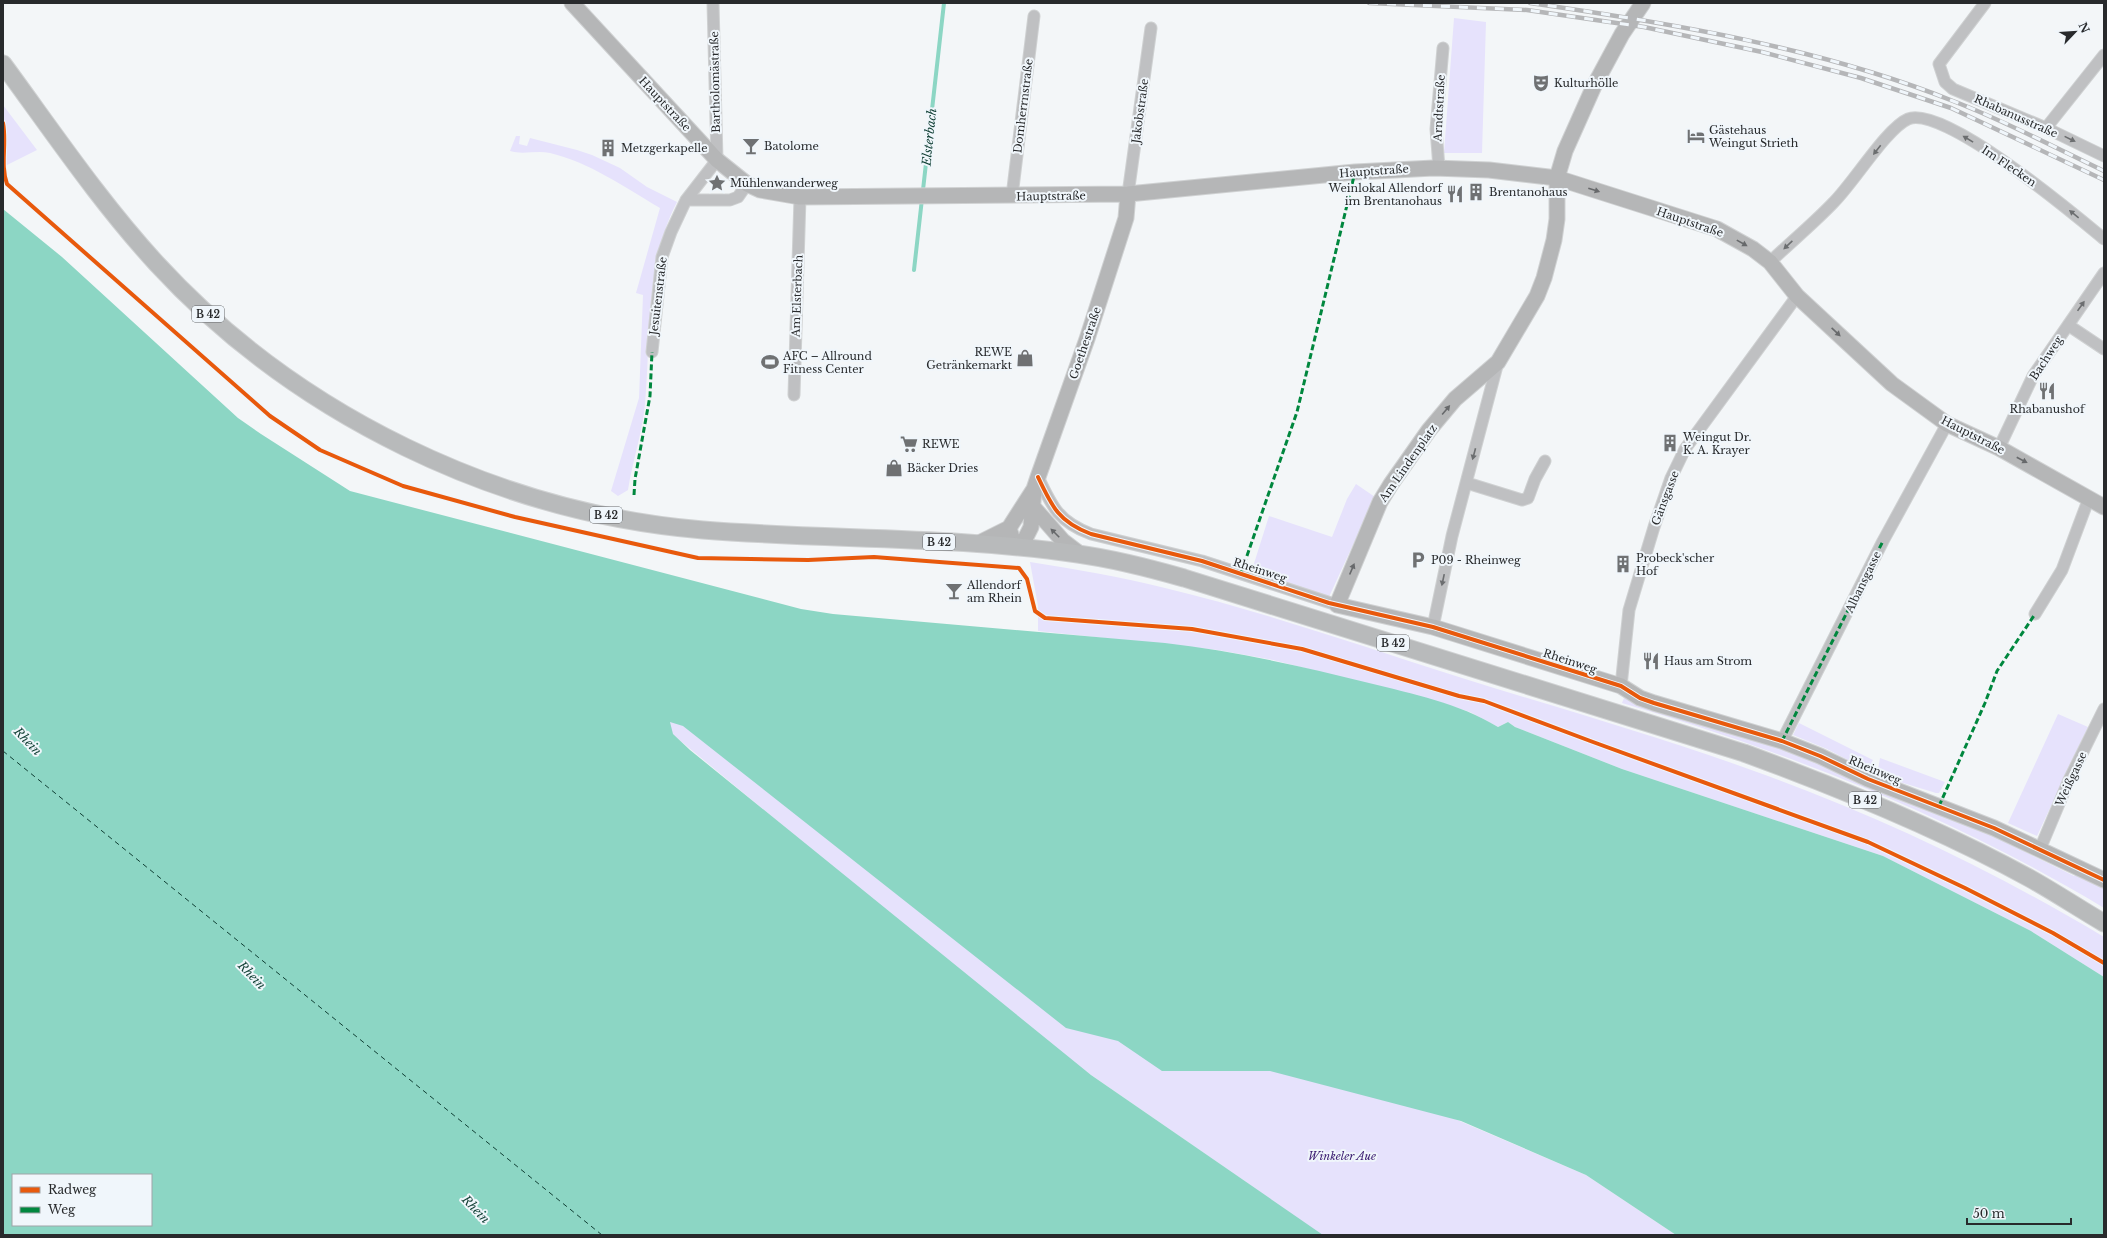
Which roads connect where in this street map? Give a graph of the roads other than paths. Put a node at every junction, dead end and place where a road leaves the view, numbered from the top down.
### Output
1 (572, 3) edge
2 (713, 3) edge
3 (1643, 3) edge
4 (1984, 3) edge
5 (1034, 16) dead end
6 (1151, 28) dead end
7 (1443, 48) dead end
8 (2104, 55) edge
9 (3, 64) edge
10 (2046, 128) junction
11 (2104, 156) edge
12 (717, 160) junction
13 (1439, 168) junction
14 (1557, 178) junction
15 (747, 184) junction
16 (1128, 194) junction
17 (1012, 196) junction
18 (800, 197) junction
19 (686, 200) junction
20 (2104, 239) edge
21 (1770, 262) junction
22 (2104, 274) edge
23 (1797, 296) junction
24 (2068, 325) junction
25 (2104, 349) edge
26 (652, 352) dead end
27 (1498, 362) junction
28 (794, 395) dead end
29 (1947, 424) junction
30 (1999, 448) junction
31 (1545, 461) dead end
32 (1036, 483) junction
33 (1467, 483) junction
34 (2089, 498) junction
35 (2104, 507) edge
36 (1034, 508) junction
37 (1008, 528) junction
38 (977, 544) junction
39 (1021, 547) junction
40 (1080, 554) junction
41 (1337, 605) junction
42 (2035, 614) dead end
43 (1433, 627) junction
44 (1621, 686) junction
45 (2104, 709) edge
46 (1782, 741) junction
47 (2040, 849) junction
48 (2104, 880) edge
49 (2104, 923) edge

1 - 12 street, Hauptstraße
2 - 12 street, Bartholomästraße
3 - 14 street, Am Lindenplatz
4 - 10 street, Rhabanusstraße
5 - 17 street, Domherrnstraße
6 - 16 street, Jakobstraße
7 - 13 street, Arndtstraße
8 - 10 street
9 - 38 main road, B 42
10 -> 11 street, Rhabanusstraße
12 - 15 street, Hauptstraße
12 - 19 street, Jesuitenstraße
13 - 14 street, Hauptstraße
13 - 16 street, Hauptstraße
14 -> 21 street, Hauptstraße
14 - 27 street, Am Lindenplatz
15 - 18 street, Hauptstraße
15 - 19 street
16 - 17 street, Hauptstraße
16 - 32 street, Goethestraße
17 - 18 street, Hauptstraße
18 - 28 street, Am Elsterbach
19 - 26 street, Jesuitenstraße
20 -> 21 street, Im Flecken
21 - 23 street, Hauptstraße
24 -> 22 street, Bachweg
23 -> 29 street, Hauptstraße
23 - 44 street, Gänsgasse
24 - 25 street
24 - 30 street, Bachweg
27 -> 33 street, Am Lindenplatz
41 -> 27 street, Am Lindenplatz
29 - 30 street, Hauptstraße
29 - 46 street, Albansgasse
30 -> 34 street, Hauptstraße
31 - 33 street
32 - 36 street
32 - 37 street
32 - 41 street, Rheinweg
33 -> 43 street, Am Lindenplatz
34 - 35 street, Hauptstraße
34 - 42 street
36 - 39 street
40 -> 36 street
37 - 38 street
37 - 39 street
38 - 39 main road, B 42
39 - 40 main road, B 42
40 - 49 main road, B 42
41 - 43 street, Rheinweg
43 - 44 street, Rheinweg
44 - 46 street, Rheinweg
45 - 47 street, Weißgasse
46 - 47 street, Rheinweg
47 - 48 street, Rheinweg

